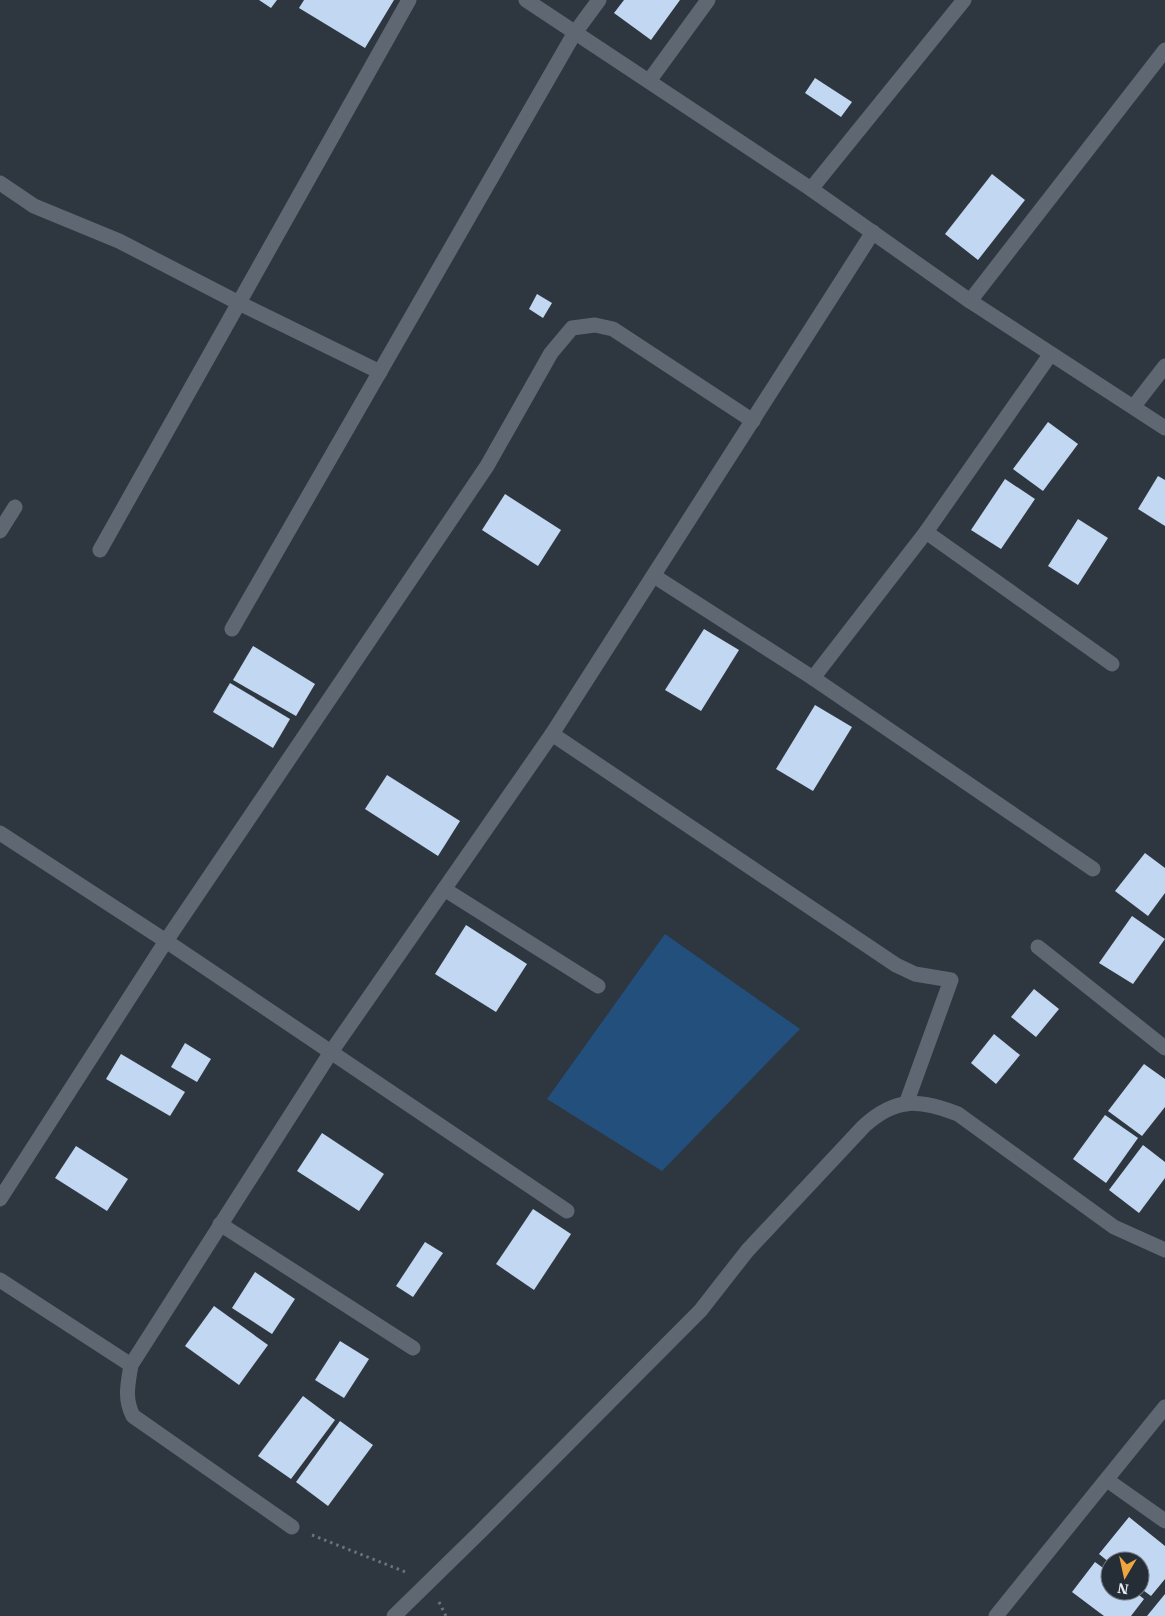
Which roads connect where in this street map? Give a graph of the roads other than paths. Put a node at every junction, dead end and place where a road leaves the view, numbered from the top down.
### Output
1 (409, 0) edge
2 (526, 0) edge
3 (598, 0) edge
4 (708, 0) edge
5 (964, 0) edge
6 (574, 34) junction
7 (1165, 50) edge
8 (649, 81) junction
9 (0, 183) edge
10 (812, 189) junction
11 (873, 232) junction
12 (970, 301) junction
13 (239, 304) junction
14 (1050, 355) junction
15 (1165, 366) edge
16 (380, 372) junction
17 (1134, 406) junction
18 (753, 421) junction
19 (1165, 428) edge
20 (15, 508) dead end
21 (0, 531) edge
22 (926, 532) junction
23 (100, 550) dead end
24 (654, 576) junction
25 (232, 629) dead end
26 (1112, 664) dead end
27 (813, 678) junction
28 (552, 734) junction
29 (1, 836) edge
30 (1093, 869) dead end
31 (444, 889) junction
32 (166, 941) junction
33 (1038, 947) dead end
34 (598, 986) dead end
35 (1165, 1048) edge
36 (331, 1052) junction
37 (906, 1104) junction
38 (0, 1199) edge
39 (567, 1211) dead end
40 (220, 1224) junction
41 (1165, 1250) edge
42 (0, 1280) edge
43 (413, 1348) dead end
44 (131, 1365) junction
45 (1165, 1407) edge
46 (1106, 1480) junction
47 (1165, 1521) edge
48 (292, 1527) road end
49 (394, 1616) edge
50 (996, 1616) edge

1 - 13 street
2 - 6 street
3 - 6 street
4 - 8 street
5 - 10 street
6 - 8 street
6 - 16 street
7 - 12 street
8 - 10 street
9 - 13 street
10 - 11 street
11 - 12 street
11 - 18 street
12 - 14 street
13 - 16 street
13 - 23 street
14 - 17 street
14 - 22 street
15 - 17 street
16 - 25 street
17 - 19 street
18 - 24 street
18 - 32 street
20 - 21 street
22 - 26 street
22 - 27 street
24 - 27 street
24 - 28 street
27 - 30 street
28 - 31 street
28 - 37 street
29 - 32 street
31 - 34 street
31 - 36 street
32 - 36 street
32 - 38 street
33 - 35 street
36 - 39 street
36 - 40 street
37 - 41 street
37 - 49 street
40 - 43 street
40 - 44 street
42 - 44 street
44 - 48 street
45 - 46 street
46 - 47 street
46 - 50 street

